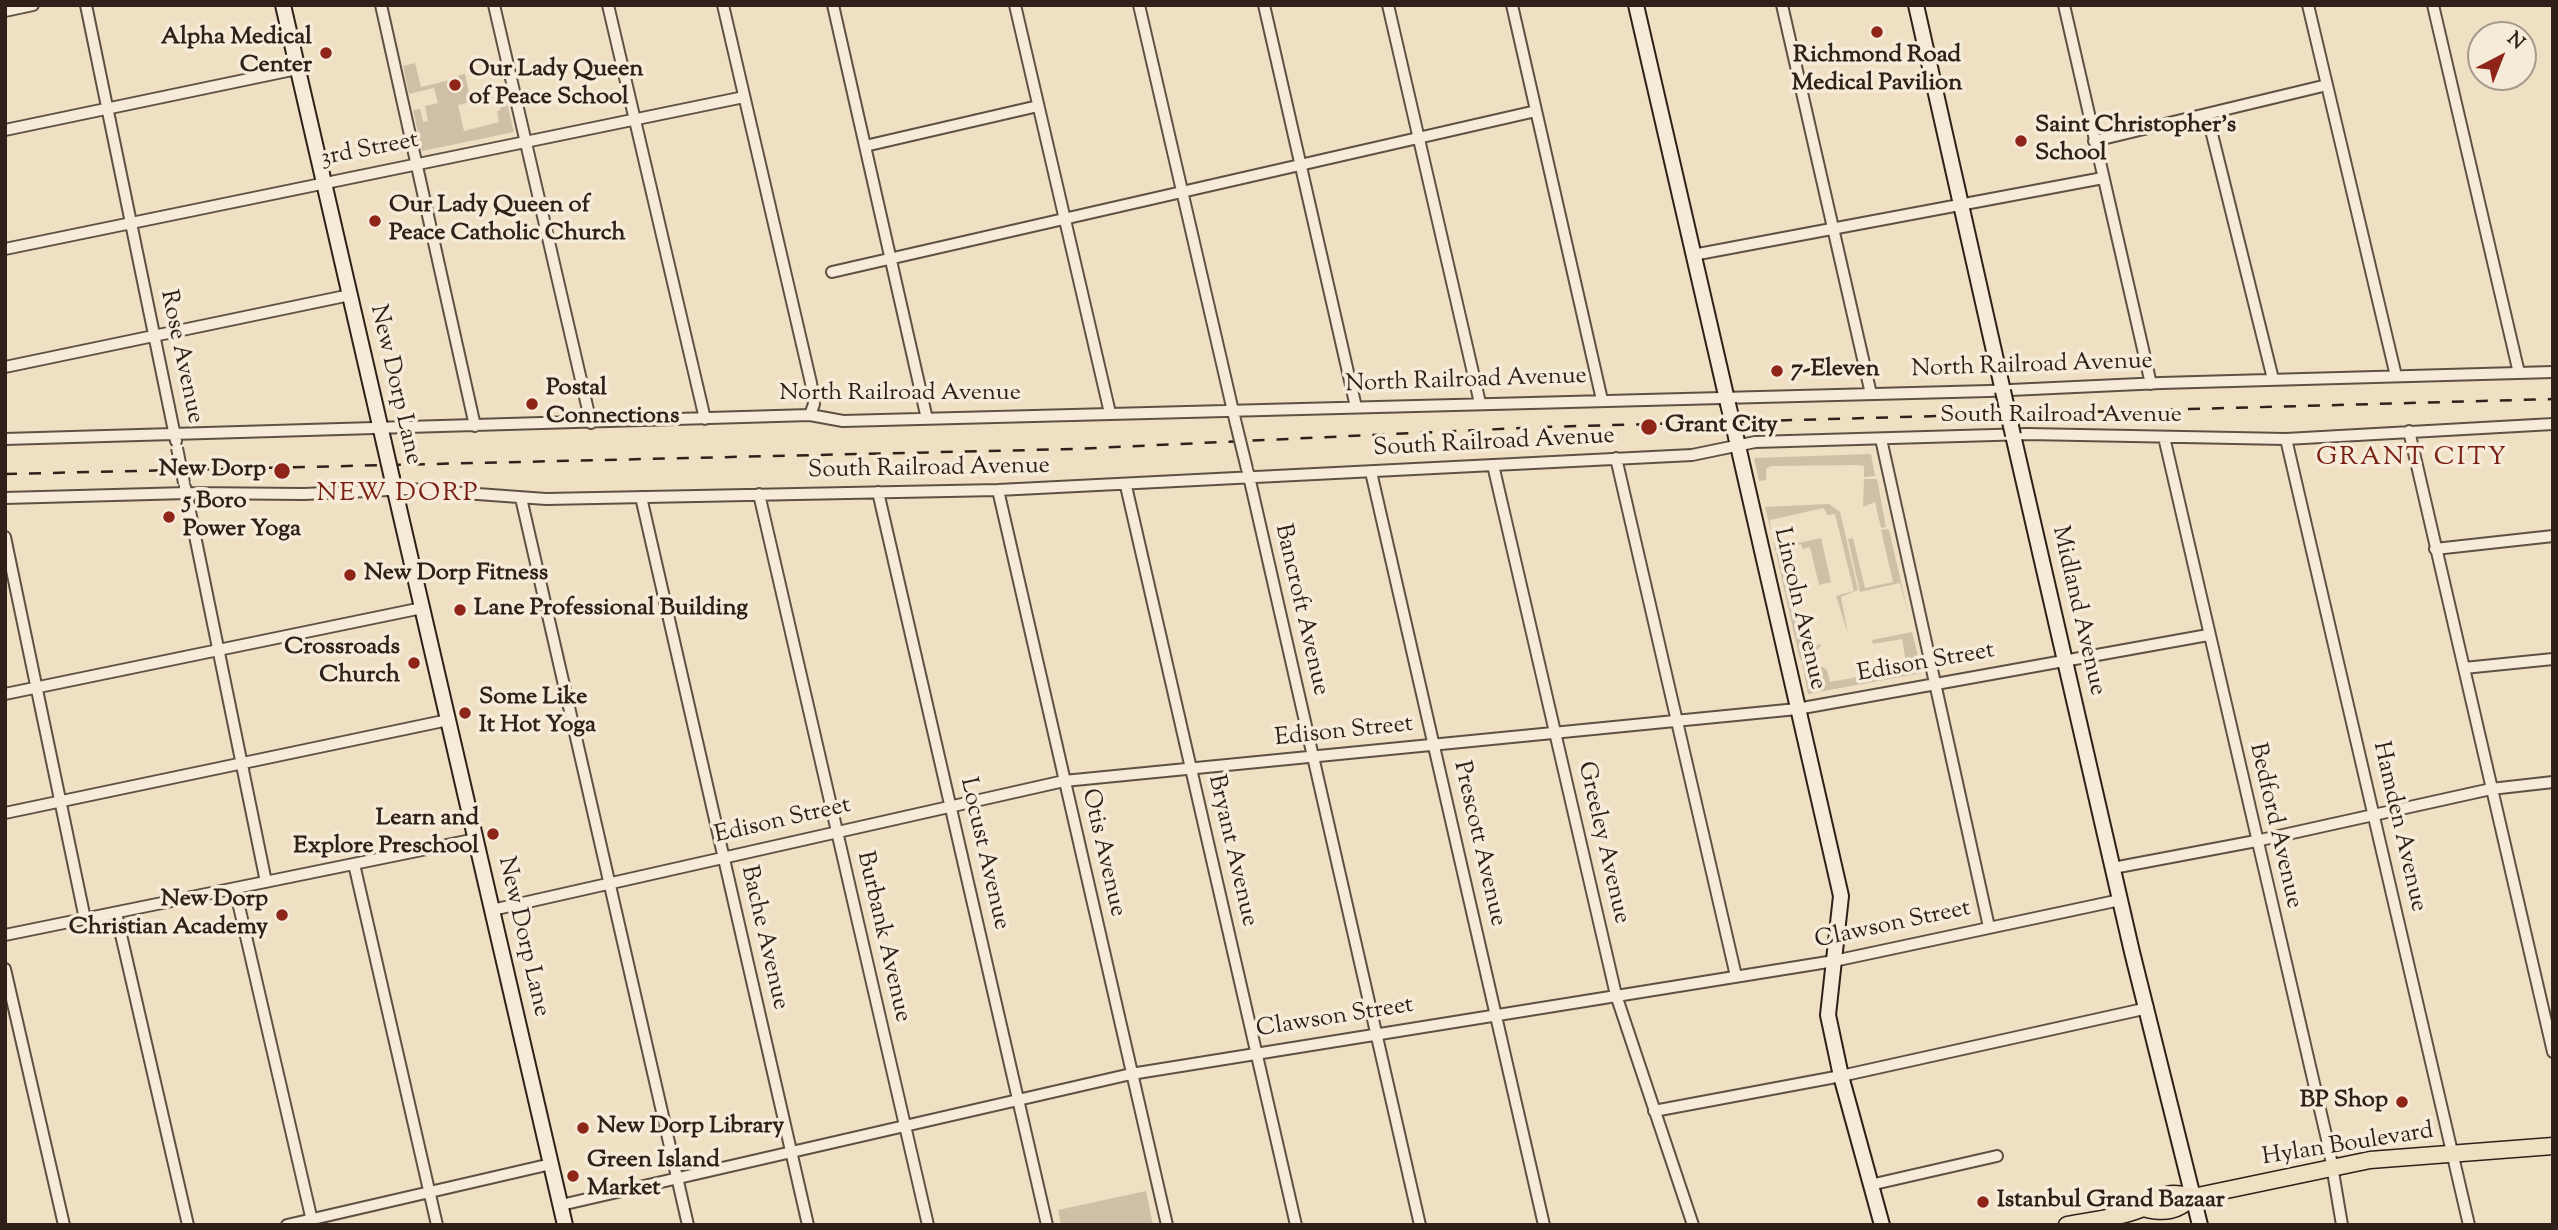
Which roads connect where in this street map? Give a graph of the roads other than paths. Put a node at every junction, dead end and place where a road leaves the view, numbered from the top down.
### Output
1 (33, 5) edge
2 (86, 5) edge
3 (283, 5) edge
4 (381, 5) edge
5 (494, 5) edge
6 (608, 5) edge
7 (723, 5) edge
8 (833, 5) edge
9 (1015, 5) edge
10 (1139, 5) edge
11 (1264, 5) edge
12 (1388, 5) edge
13 (1512, 5) edge
14 (1636, 5) edge
15 (1782, 5) edge
16 (1916, 5) edge
17 (2064, 5) edge
18 (2308, 5) edge
19 (2433, 5) edge
20 (5, 11) edge
21 (297, 69) junction
22 (2327, 85) junction
23 (744, 97) junction
24 (1038, 106) junction
25 (107, 109) junction
26 (1536, 111) junction
27 (2207, 114) junction
28 (635, 118) junction
29 (5, 130) edge
30 (1419, 138) junction
31 (525, 141) junction
32 (2094, 141) junction
33 (865, 146) junction
34 (416, 164) junction
35 (1301, 166) junction
36 (2102, 178) junction
37 (323, 182) junction
38 (1181, 193) junction
39 (1961, 205) junction
40 (1064, 220) junction
41 (131, 223) junction
42 (1832, 229) junction
43 (5, 249) edge
44 (1693, 254) junction
45 (890, 260) junction
46 (832, 272) dead end
47 (350, 295) junction
48 (154, 337) junction
49 (5, 367) edge
50 (2553, 372) edge
51 (2519, 373) junction
52 (2396, 376) junction
53 (2273, 379) junction
54 (2151, 384) junction
55 (2003, 391) junction
56 (1871, 394) junction
57 (1602, 400) junction
58 (1727, 400) junction
59 (1480, 403) junction
60 (1356, 407) junction
61 (1233, 410) junction
62 (1110, 413) junction
63 (810, 415) junction
64 (705, 419) junction
65 (927, 419) junction
66 (591, 423) junction
67 (2553, 424) edge
68 (475, 426) junction
69 (2409, 431) junction
70 (175, 435) junction
71 (2013, 435) junction
72 (382, 436) junction
73 (2164, 437) junction
74 (5, 439) edge
75 (1881, 439) junction
76 (2286, 439) junction
77 (1737, 441) junction
78 (1616, 458) junction
79 (1493, 465) junction
80 (1371, 472) junction
81 (1248, 474) junction
82 (393, 484) junction
83 (1126, 486) junction
84 (185, 488) junction
85 (998, 490) junction
86 (878, 492) junction
87 (760, 494) junction
88 (641, 497) junction
89 (5, 498) edge
90 (521, 498) junction
91 (2553, 536) edge
92 (5, 537) edge
93 (2435, 549) junction
94 (9, 573) edge
95 (422, 608) junction
96 (2208, 635) junction
97 (218, 649) junction
98 (2553, 659) edge
99 (2066, 661) junction
100 (2464, 668) junction
101 (1937, 683) junction
102 (36, 687) junction
103 (5, 694) edge
104 (1797, 709) junction
105 (448, 720) junction
106 (1676, 720) junction
107 (1555, 733) junction
108 (1434, 745) junction
109 (1312, 757) junction
110 (242, 763) junction
111 (1191, 769) junction
112 (1063, 781) junction
113 (2553, 782) edge
114 (2491, 789) junction
115 (60, 802) junction
116 (950, 805) junction
117 (5, 813) edge
118 (2373, 814) junction
119 (836, 831) junction
120 (476, 839) junction
121 (2256, 841) junction
122 (723, 857) junction
123 (354, 864) junction
124 (2113, 868) junction
125 (266, 882) junction
126 (609, 884) junction
127 (235, 889) junction
128 (2120, 900) junction
129 (492, 910) junction
130 (116, 913) junction
131 (85, 919) junction
132 (1989, 927) junction
133 (5, 935) edge
134 (1834, 961) junction
135 (5, 969) edge
136 (1736, 976) junction
137 (1616, 995) junction
138 (2148, 1007) junction
139 (1496, 1015) junction
140 (1376, 1034) junction
141 (2553, 1052) edge
142 (1256, 1053) junction
143 (1131, 1074) junction
144 (1841, 1076) junction
145 (1018, 1100) junction
146 (1654, 1111) junction
147 (905, 1126) junction
148 (2553, 1146) edge
149 (791, 1152) junction
150 (2452, 1153) junction
151 (1997, 1156) dead end
152 (551, 1164) junction
153 (2332, 1168) junction
154 (678, 1179) junction
155 (1870, 1185) junction
156 (430, 1192) junction
157 (2193, 1198) junction
158 (561, 1205) junction
159 (312, 1222) edge
160 (64, 1225) edge
161 (188, 1225) edge
162 (287, 1225) edge
163 (437, 1225) edge
164 (565, 1225) edge
165 (688, 1225) edge
166 (808, 1225) edge
167 (928, 1225) edge
168 (1047, 1225) edge
169 (1167, 1225) edge
170 (1296, 1225) edge
171 (1420, 1225) edge
172 (1545, 1225) edge
173 (1693, 1225) edge
174 (1882, 1225) edge
175 (2067, 1225) edge
176 (2200, 1225) edge
177 (2342, 1225) edge
178 (2469, 1225) edge

1 - 20 street
2 - 25 street, Rose Avenue
3 - 21 street, New Dorp Lane
4 - 34 street
5 - 31 street
6 - 28 street
7 - 23 street
8 - 33 street
9 - 24 street
10 - 38 street, Bancroft Avenue
11 - 35 street
12 - 30 street
13 - 26 street
14 - 44 street, Lincoln Avenue
15 - 42 street
16 - 39 street, Midland Avenue
17 - 32 street
18 - 22 street
19 - 51 street
21 - 25 street
21 - 37 street, New Dorp Lane
22 - 27 street
22 - 52 street
23 - 28 street, 3rd Street
23 - 63 street
24 - 33 street
24 - 40 street
25 - 29 street
25 - 41 street, Rose Avenue
26 - 30 street
26 - 57 street
27 - 32 street
27 - 53 street
28 - 31 street, 3rd Street
28 - 64 street
30 - 35 street
30 - 59 street
31 - 34 street, 3rd Street
31 - 66 street
32 - 36 street
33 - 45 street
34 - 37 street, 3rd Street
34 - 68 street
35 - 38 street
35 - 60 street
36 - 39 street
36 - 54 street
37 - 41 street, 3rd Street
37 - 47 street, New Dorp Lane
38 - 40 street
38 - 61 street, Bancroft Avenue
39 - 42 street
39 - 55 street, Midland Avenue
40 - 45 street
40 - 62 street
41 - 43 street, 3rd Street
41 - 48 street, Rose Avenue
42 - 44 street
42 - 56 street
44 - 58 street, Lincoln Avenue
45 - 46 street
45 - 65 street
47 - 48 street
47 - 72 street, New Dorp Lane
48 - 49 street
48 - 70 street, Rose Avenue
50 - 51 street, North Railroad Avenue
51 - 52 street, North Railroad Avenue
52 - 53 street, North Railroad Avenue
53 - 54 street, North Railroad Avenue
54 - 55 street, North Railroad Avenue
55 - 56 street, North Railroad Avenue
55 - 71 street, Midland Avenue, bridge
56 - 58 street, North Railroad Avenue
57 - 58 street, North Railroad Avenue
57 - 59 street, North Railroad Avenue
58 - 77 street, Lincoln Avenue, bridge
59 - 60 street, North Railroad Avenue
60 - 61 street, North Railroad Avenue
61 - 62 street, North Railroad Avenue
61 - 81 street, Bancroft Avenue, bridge
62 - 65 street, North Railroad Avenue
63 - 64 street, North Railroad Avenue
63 - 65 street, North Railroad Avenue
64 - 66 street, North Railroad Avenue
66 - 68 street, North Railroad Avenue
67 - 69 street, South Railroad Avenue
68 - 72 street, North Railroad Avenue
69 - 76 street, South Railroad Avenue
69 - 93 street
70 - 72 street, North Railroad Avenue
70 - 74 street, North Railroad Avenue
70 - 84 street, Rose Avenue, bridge
71 - 73 street, South Railroad Avenue
71 - 75 street, South Railroad Avenue
71 - 99 street, Midland Avenue
72 - 82 street, New Dorp Lane, bridge
73 - 76 street, South Railroad Avenue
73 - 96 street, Bedford Avenue
75 - 77 street, South Railroad Avenue
75 - 101 street
76 - 118 street, Hamden Avenue
77 - 78 street, South Railroad Avenue
77 - 104 street, Lincoln Avenue
78 - 79 street, South Railroad Avenue
78 - 106 street
79 - 80 street, South Railroad Avenue
79 - 107 street, Greeley Avenue
80 - 81 street, South Railroad Avenue
80 - 108 street, Prescott Avenue
81 - 83 street, South Railroad Avenue
81 - 109 street, Bancroft Avenue
82 - 84 street, South Railroad Avenue
82 - 90 street, South Railroad Avenue
82 - 95 street, New Dorp Lane
83 - 85 street, South Railroad Avenue
83 - 111 street, Bryant Avenue
84 - 89 street, South Railroad Avenue
84 - 97 street, Rose Avenue
85 - 86 street, South Railroad Avenue
85 - 112 street, Otis Avenue
86 - 87 street, South Railroad Avenue
86 - 116 street, Locust Avenue
87 - 88 street, South Railroad Avenue
87 - 119 street, Burbank Avenue
88 - 90 street, South Railroad Avenue
88 - 122 street, Bache Avenue
90 - 126 street
91 - 93 street
92 - 94 street
93 - 100 street
94 - 102 street
95 - 97 street
95 - 105 street, New Dorp Lane
96 - 99 street, Edison Street
96 - 121 street, Bedford Avenue
97 - 102 street
97 - 110 street, Rose Avenue
98 - 100 street
99 - 101 street, Edison Street
99 - 124 street, Midland Avenue
100 - 114 street
101 - 104 street, Edison Street
101 - 132 street
102 - 103 street
102 - 115 street
104 - 106 street, Edison Street
104 - 134 street, Lincoln Avenue
105 - 110 street
105 - 120 street, New Dorp Lane
106 - 107 street, Edison Street
106 - 136 street
107 - 108 street, Edison Street
107 - 137 street, Greeley Avenue
108 - 109 street, Edison Street
108 - 139 street, Prescott Avenue
109 - 111 street, Edison Street
109 - 140 street, Bancroft Avenue
110 - 115 street
110 - 125 street, Rose Avenue
111 - 112 street, Edison Street
111 - 142 street, Bryant Avenue
112 - 116 street, Edison Street
112 - 143 street, Otis Avenue
113 - 114 street
114 - 118 street
114 - 141 street
115 - 117 street
115 - 131 street
116 - 119 street, Edison Street
116 - 145 street, Locust Avenue
118 - 121 street
118 - 150 street, Hamden Avenue
119 - 122 street, Edison Street
119 - 147 street, Burbank Avenue
120 - 123 street
120 - 129 street, New Dorp Lane
121 - 124 street
121 - 153 street, Bedford Avenue
122 - 126 street, Edison Street
122 - 149 street, Bache Avenue
123 - 125 street
123 - 156 street
124 - 128 street, Midland Avenue
125 - 127 street
126 - 129 street, Edison Street
126 - 154 street
127 - 130 street
127 - 159 street
128 - 132 street, Clawson Street
128 - 138 street, Midland Avenue
129 - 152 street, New Dorp Lane
130 - 131 street
130 - 161 street
131 - 133 street
132 - 134 street, Clawson Street
134 - 136 street, Clawson Street
134 - 144 street, Lincoln Avenue
135 - 160 street
136 - 137 street, Clawson Street
137 - 139 street, Clawson Street
137 - 146 street, Greeley Avenue
138 - 144 street
138 - 157 street, Midland Avenue
139 - 140 street, Clawson Street
139 - 172 street, Prescott Avenue
140 - 142 street, Clawson Street
140 - 171 street, Bancroft Avenue
142 - 143 street, Clawson Street
142 - 170 street, Bryant Avenue
143 - 145 street, Clawson Street
143 - 169 street, Otis Avenue
144 - 146 street
144 - 155 street, Lincoln Avenue
145 - 147 street, Clawson Street
145 - 168 street, Locust Avenue
146 - 173 street, Greeley Avenue
147 - 149 street, Clawson Street
147 - 167 street, Burbank Avenue
148 - 150 main road, Hylan Boulevard
149 - 154 street, Clawson Street
149 - 166 street, Bache Avenue
150 - 153 main road, Hylan Boulevard
150 - 178 street, Hamden Avenue
151 - 155 street
152 - 156 street
152 - 158 street, New Dorp Lane
153 - 157 main road, Hylan Boulevard
153 - 177 street, Bedford Avenue
154 - 158 street, Clawson Street
154 - 165 street
155 - 174 street, Lincoln Avenue
156 - 159 street
156 - 163 street
157 - 175 main road, Hylan Boulevard
157 - 176 street, Midland Avenue
158 - 164 street, New Dorp Lane
159 - 162 street

